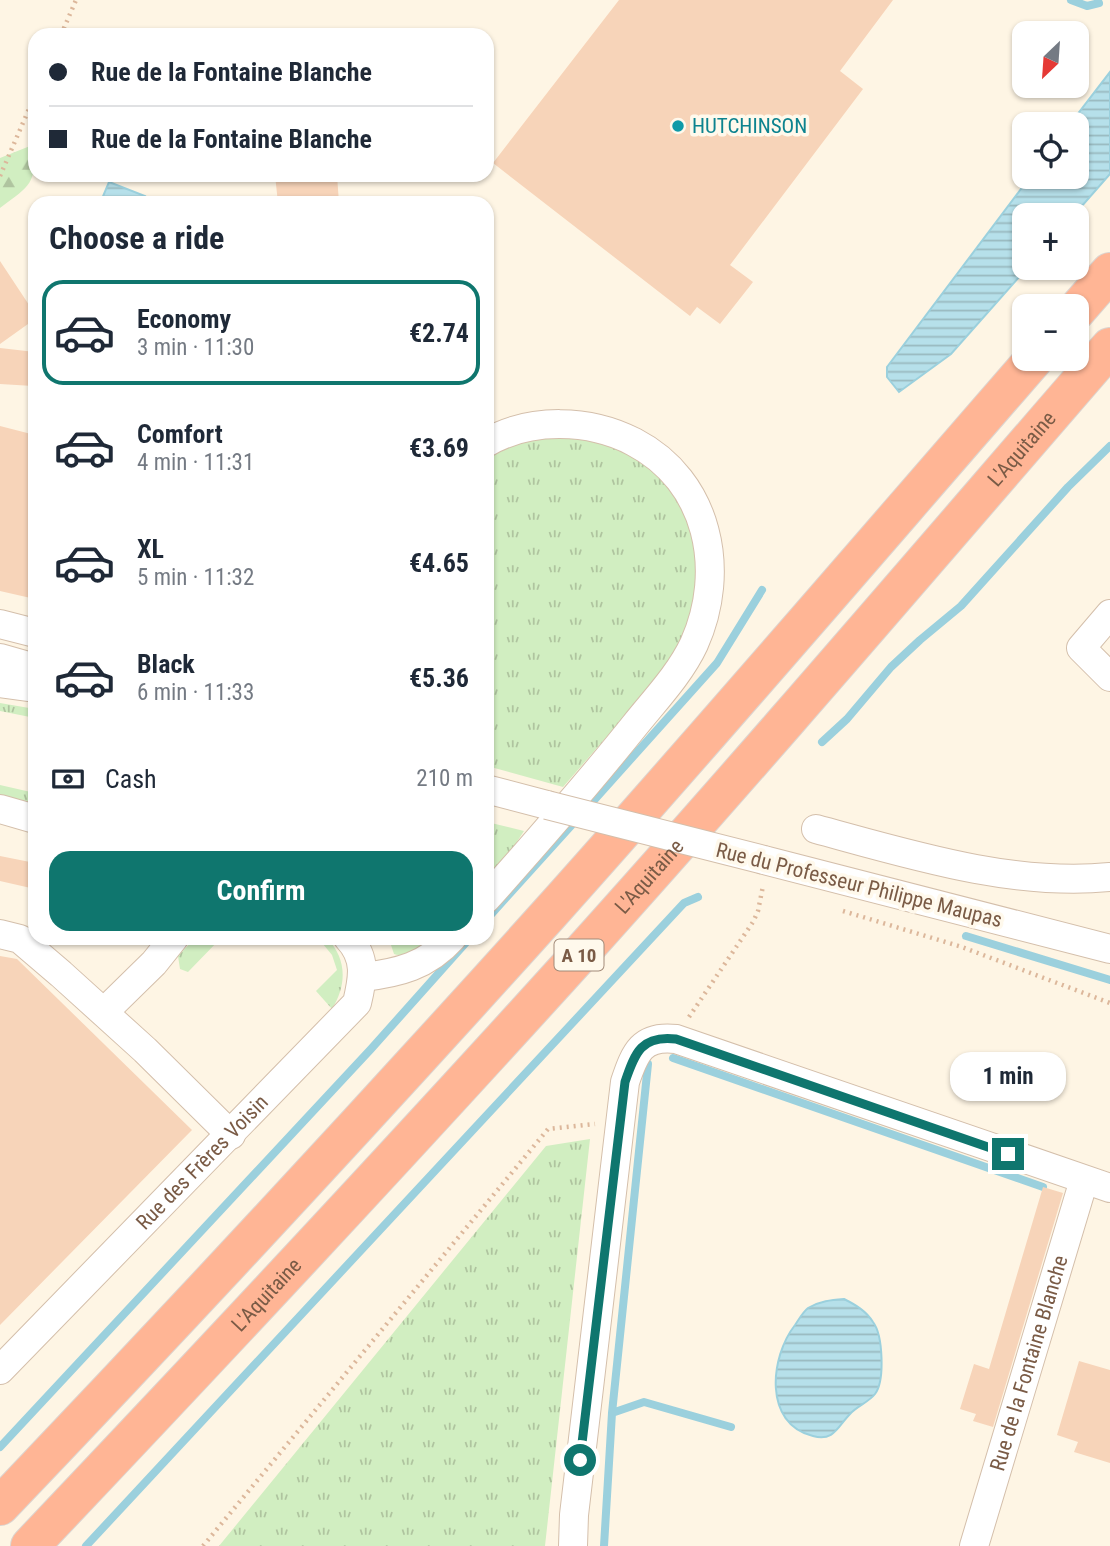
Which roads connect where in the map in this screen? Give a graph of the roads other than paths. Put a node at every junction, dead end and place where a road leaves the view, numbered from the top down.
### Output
1 (1110, 272) edge
2 (1089, 296) edge
3 (1110, 347) edge
4 (1024, 371) edge
5 (494, 440) edge
6 (1110, 614) edge
7 (0, 624) edge
8 (28, 631) edge
9 (0, 658) edge
10 (28, 666) edge
11 (1110, 677) edge
12 (0, 683) edge
13 (28, 687) edge
14 (494, 791) edge
15 (0, 809) edge
16 (28, 818) edge
17 (816, 829) dead end
18 (1110, 877) edge
19 (494, 890) edge
20 (0, 934) edge
21 (168, 945) edge
22 (353, 945) edge
23 (444, 945) edge
24 (1110, 949) edge
25 (363, 977) junction
26 (104, 1012) junction
27 (231, 1135) junction
28 (1097, 1184) edge
29 (0, 1370) edge
30 (0, 1506) edge
31 (30, 1546) edge
32 (573, 1546) edge
33 (974, 1546) edge

1 - 2 highway
3 - 31 highway, L'Aquitaine / A 10
4 - 30 highway, A 10
5 - 19 street
6 - 11 street
7 - 8 street
9 - 10 street
12 - 13 street
14 - 24 street, Rue du Professeur Philippe Maupas, bridge
15 - 16 street
17 - 18 street
20 - 26 street
21 - 26 street
22 - 25 street
23 - 25 street
25 - 27 street, Rue des Frères Voisin
26 - 27 street
27 - 29 street, Rue des Frères Voisin
28 - 32 street, Rue de la Fontaine Blanche
28 - 33 street, Rue de la Fontaine Blanche

